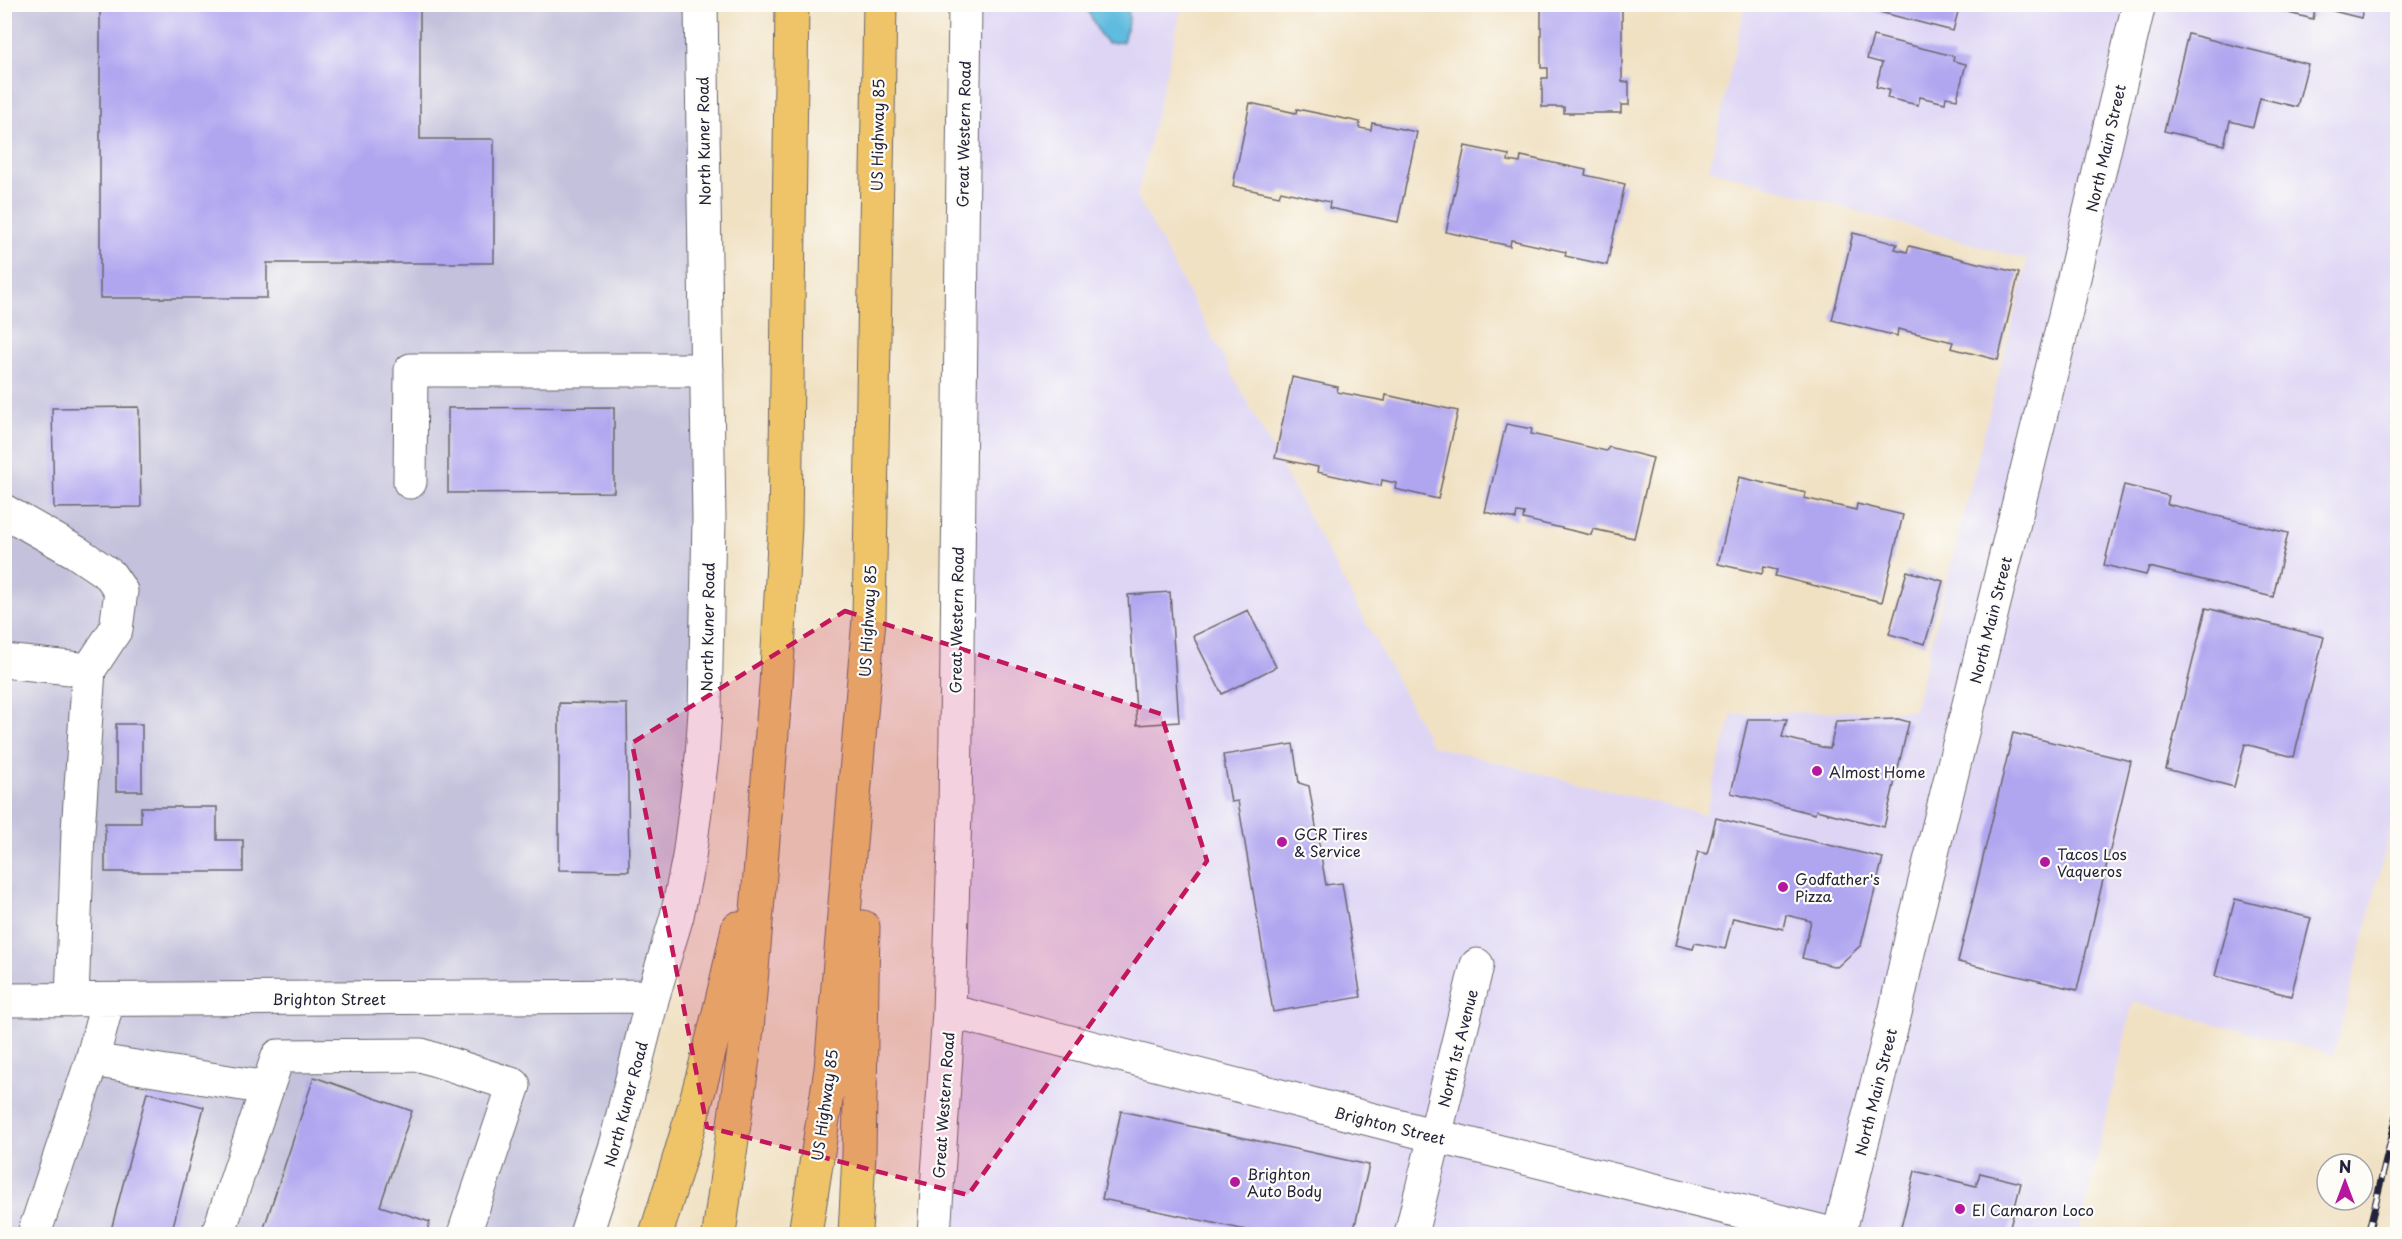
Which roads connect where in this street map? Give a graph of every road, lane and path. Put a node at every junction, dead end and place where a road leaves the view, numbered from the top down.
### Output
1 (701, 4) edge
2 (792, 4) edge
3 (880, 4) edge
4 (965, 4) edge
5 (2139, 4) edge
6 (707, 370) junction
7 (410, 482) dead end
8 (4, 511) edge
9 (869, 619) junction
10 (4, 661) edge
11 (89, 670) junction
12 (771, 756) junction
13 (1477, 965) dead end
14 (653, 996) junction
15 (4, 1000) edge
16 (72, 1000) junction
17 (108, 1000) junction
18 (949, 1011) junction
19 (92, 1060) junction
20 (267, 1088) junction
21 (1436, 1136) junction
22 (34, 1234) edge
23 (218, 1234) edge
24 (464, 1234) edge
25 (586, 1234) edge
26 (657, 1234) edge
27 (719, 1234) edge
28 (805, 1234) edge
29 (855, 1234) edge
30 (934, 1234) edge
31 (1411, 1234) edge
32 (1832, 1234) edge
33 (1839, 1234) edge

1 - 6 street, North Kuner Road
2 - 12 highway
3 - 9 highway, US Highway 85
4 - 18 street, Great Western Road
5 - 33 street, North Main Street
6 - 7 street
6 - 14 street, North Kuner Road
8 - 11 street
9 - 28 highway, US Highway 85
9 - 29 highway
10 - 11 street
11 - 16 street
12 - 26 highway
12 - 27 highway
13 - 21 street, North 1st Avenue
14 - 17 street, Brighton Street
14 - 25 street, North Kuner Road
15 - 16 street, Brighton Street
16 - 17 street, Brighton Street
17 - 19 street
18 - 21 street, Brighton Street
18 - 30 street, Great Western Road
19 - 20 street
19 - 22 street
20 - 23 street
20 - 24 street
21 - 31 street, North 1st Avenue
21 - 32 street, Brighton Street

